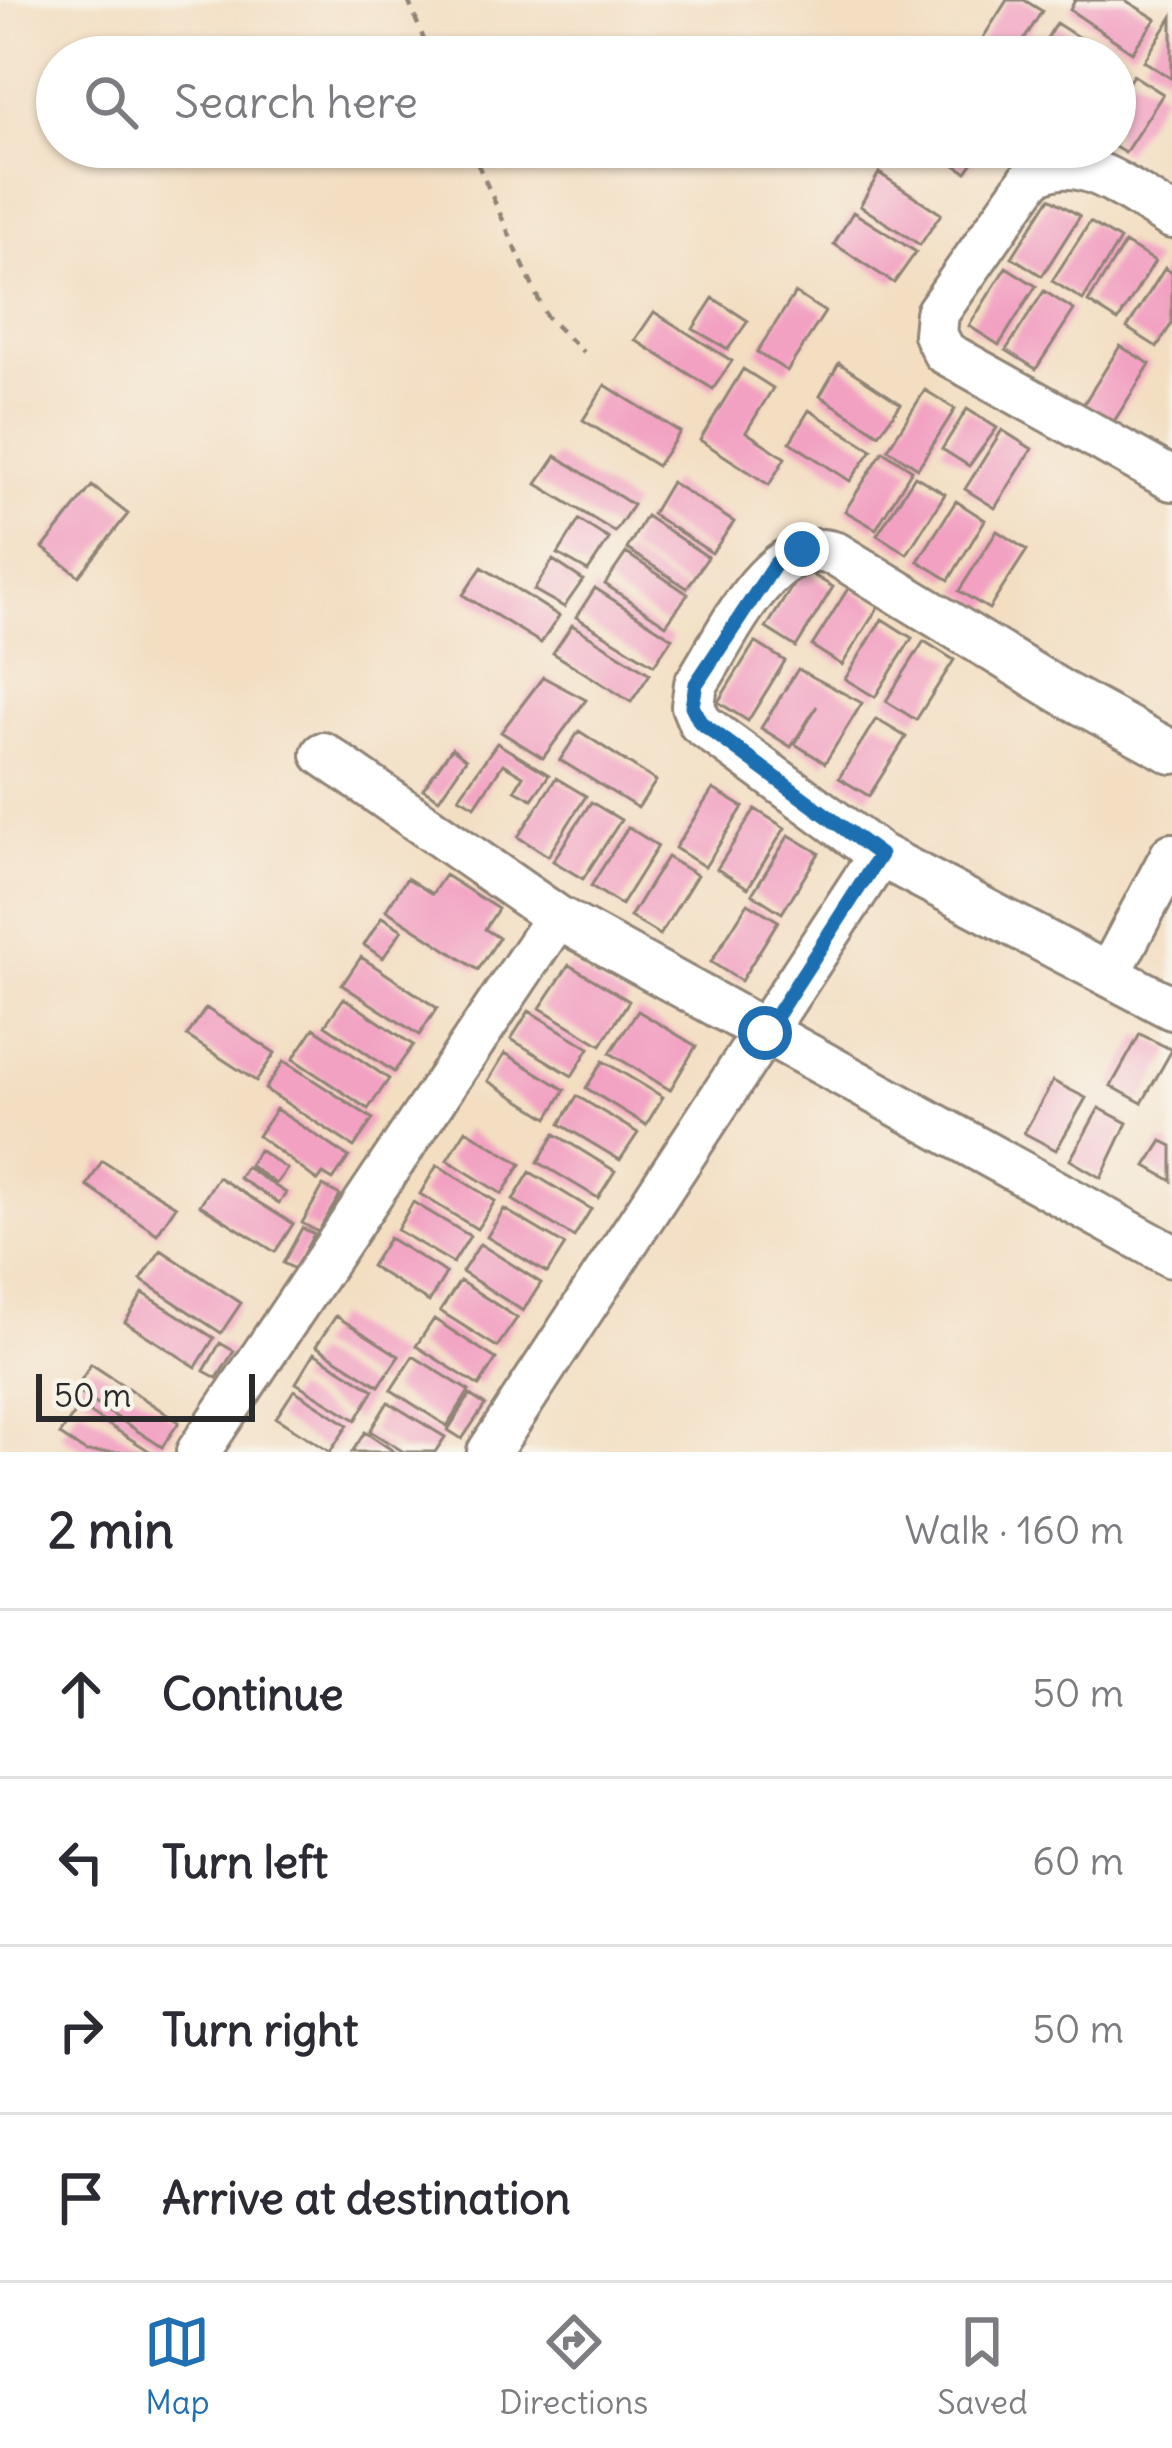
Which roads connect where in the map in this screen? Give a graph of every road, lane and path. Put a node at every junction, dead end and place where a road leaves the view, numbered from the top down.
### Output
1 (408, 0) edge
2 (423, 36) edge
3 (479, 168) edge
4 (1046, 168) edge
5 (1084, 168) edge
6 (1172, 217) edge
7 (583, 352) dead end
8 (1172, 479) edge
9 (1172, 752) edge
10 (323, 754) dead end
11 (880, 855) junction
12 (1172, 855) edge
13 (557, 916) junction
14 (1109, 974) junction
15 (1172, 1008) edge
16 (765, 1033) junction
17 (1172, 1256) edge
18 (198, 1452) edge
19 (490, 1452) edge

1 - 2 path
3 - 7 path
4 - 8 street
5 - 6 street
9 - 11 street
10 - 13 street
11 - 14 street
11 - 16 street
12 - 14 street
13 - 16 street
13 - 18 street
14 - 15 street
16 - 17 street
16 - 19 street

